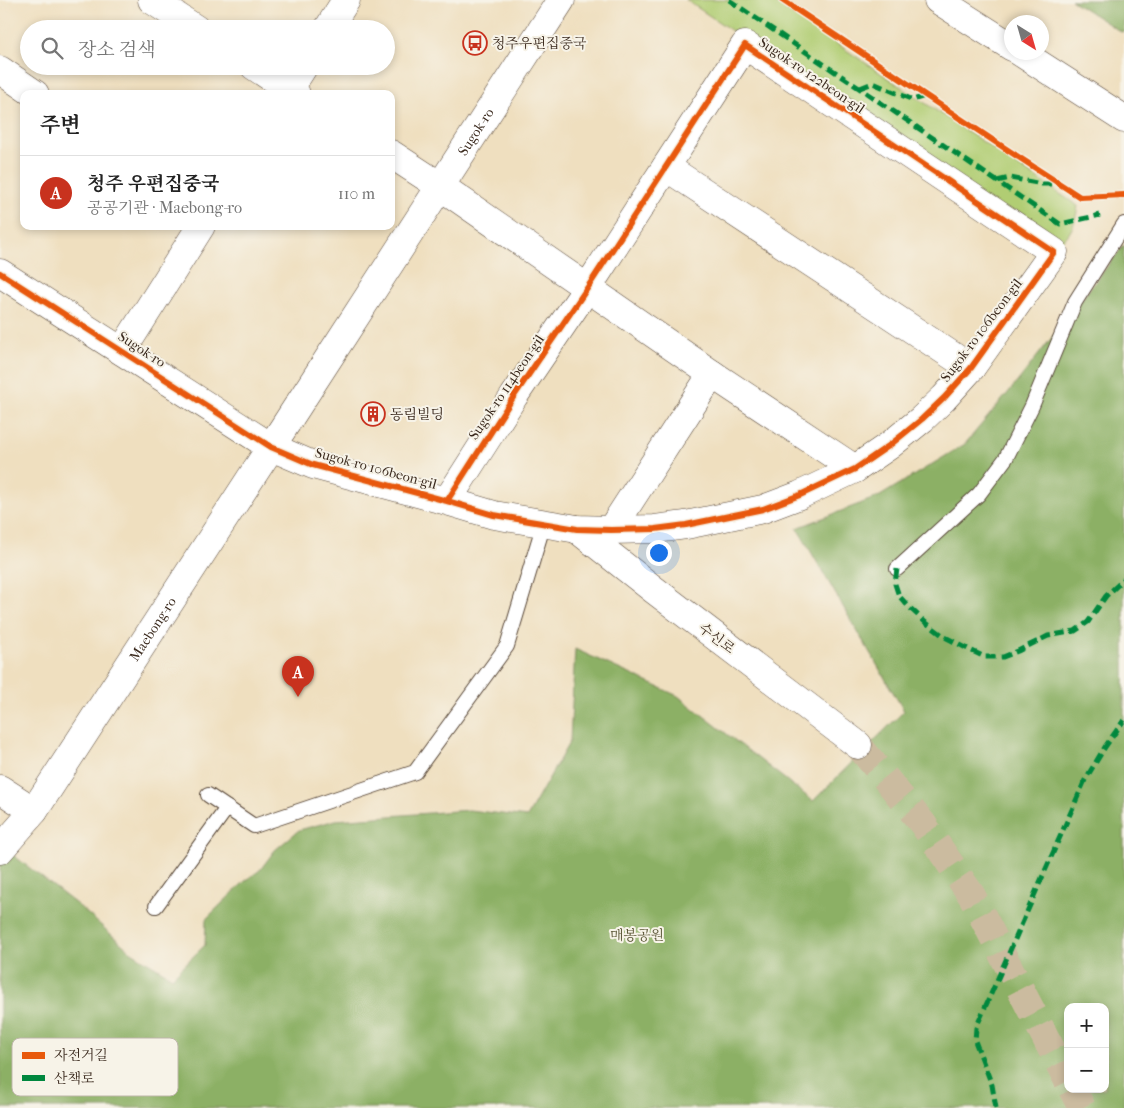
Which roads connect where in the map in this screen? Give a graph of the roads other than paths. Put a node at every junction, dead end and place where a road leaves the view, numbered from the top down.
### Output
1 (152, 0) edge
2 (346, 0) edge
3 (562, 0) edge
4 (938, 0) edge
5 (182, 20) edge
6 (334, 20) edge
7 (1004, 42) edge
8 (1032, 60) edge
9 (0, 70) edge
10 (267, 75) edge
11 (300, 75) edge
12 (29, 90) edge
13 (288, 90) edge
14 (292, 90) edge
15 (1124, 119) edge
16 (395, 157) edge
17 (666, 167) junction
18 (440, 186) junction
19 (1124, 224) edge
20 (198, 230) edge
21 (1054, 252) joint
22 (0, 273) edge
23 (588, 287) junction
24 (122, 351) junction
25 (971, 368) junction
26 (712, 374) junction
27 (271, 447) junction
28 (855, 469) junction
29 (447, 500) junction
30 (544, 523) junction
31 (577, 529) junction
32 (612, 530) junction
33 (897, 569) dead end
34 (858, 745) tunnel mouth
35 (0, 789) edge
36 (208, 795) dead end
37 (227, 808) junction
38 (34, 811) junction
39 (0, 850) edge
40 (156, 906) dead end

1 - 5 street
2 - 6 street
3 - 18 street, Sugok-ro
4 - 7 street
8 - 15 street
9 - 12 street
10 - 13 street
11 - 14 street
16 - 18 street
17 - 21 street, Sugok-ro 122beon-gil
17 - 23 street, Sugok-ro 122beon-gil
17 - 25 street, Sugok-ro 106beon-gil
18 - 23 street
18 - 27 street, Sugok-ro
19 - 33 lane
20 - 24 street
21 - 25 street, Sugok-ro 106beon-gil
22 - 24 street, Sugok-ro
23 - 26 street
23 - 29 street, Sugok-ro 114beon-gil
24 - 27 street, Sugok-ro
25 - 28 street, Sugok-ro 106beon-gil
26 - 28 street
26 - 32 street
27 - 29 street, Sugok-ro 106beon-gil
27 - 38 street, Maebong-ro
28 - 32 street, Sugok-ro 106beon-gil
29 - 30 street, Sugok-ro 106beon-gil
30 - 31 street, Sugok-ro 106beon-gil
30 - 37 lane
31 - 32 street, Sugok-ro 106beon-gil
31 - 34 street, 수신로
35 - 38 street
36 - 37 lane
37 - 40 lane
38 - 39 street, Maebong-ro

